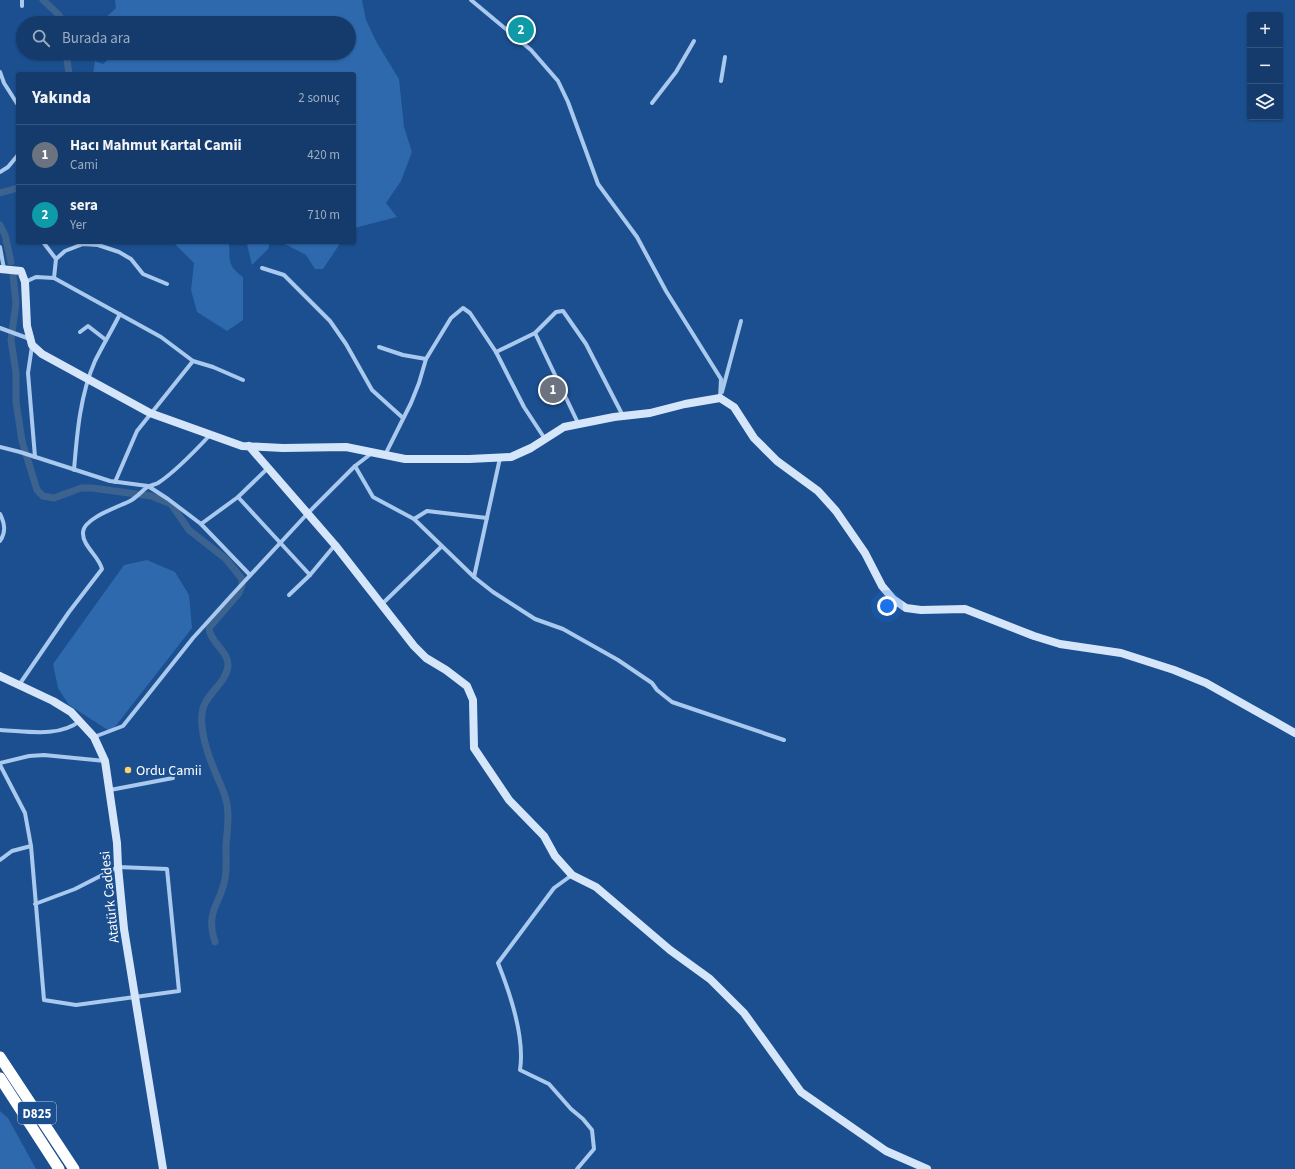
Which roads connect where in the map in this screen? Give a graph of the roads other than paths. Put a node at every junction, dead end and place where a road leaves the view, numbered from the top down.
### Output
1 (22, 0) edge
2 (471, 0) edge
3 (22, 6) dead end
4 (694, 41) dead end
5 (725, 57) dead end
6 (0, 72) edge
7 (721, 81) dead end
8 (16, 102) edge
9 (652, 103) dead end
10 (16, 157) edge
11 (0, 172) edge
12 (45, 244) edge
13 (98, 244) edge
14 (0, 247) edge
15 (56, 259) junction
16 (262, 268) dead end
17 (2, 269) edge
18 (54, 278) junction
19 (25, 282) junction
20 (167, 284) dead end
21 (120, 314) junction
22 (741, 321) dead end
23 (2, 329) edge
24 (80, 332) dead end
25 (535, 333) junction
26 (106, 340) junction
27 (31, 342) junction
28 (379, 347) dead end
29 (496, 352) junction
30 (426, 358) junction
31 (193, 361) junction
32 (89, 379) junction
33 (243, 380) dead end
34 (720, 398) junction
35 (150, 413) junction
36 (623, 416) junction
37 (403, 418) junction
38 (578, 423) junction
39 (210, 435) junction
40 (545, 439) junction
41 (250, 446) junction
42 (0, 447) edge
43 (372, 453) junction
44 (385, 455) junction
45 (33, 457) junction
46 (500, 458) junction
47 (355, 466) junction
48 (268, 469) junction
49 (74, 470) junction
50 (114, 482) junction
51 (148, 486) junction
52 (238, 497) junction
53 (308, 513) junction
54 (0, 514) edge
55 (487, 518) junction
56 (414, 519) junction
57 (201, 524) junction
58 (0, 541) edge
59 (280, 543) junction
60 (335, 545) junction
61 (441, 547) junction
62 (250, 575) junction
63 (310, 575) junction
64 (474, 577) junction
65 (289, 595) dead end
66 (382, 604) junction
67 (0, 676) edge
68 (19, 685) junction
69 (81, 721) junction
70 (0, 730) edge
71 (1295, 733) edge
72 (94, 737) junction
73 (784, 740) dead end
74 (105, 761) junction
75 (0, 764) edge
76 (173, 778) dead end
77 (110, 790) junction
78 (31, 846) junction
79 (0, 860) edge
80 (118, 867) junction
81 (572, 875) junction
82 (35, 904) junction
83 (136, 997) junction
84 (0, 1057) edge
85 (0, 1078) edge
86 (59, 1169) edge
87 (74, 1169) edge
88 (163, 1169) edge
89 (577, 1169) edge
90 (927, 1169) edge

1 - 3 street
2 - 34 street
4 - 9 street
5 - 7 street
6 - 8 street
10 - 11 street
12 - 15 street
13 - 15 street
13 - 20 street
14 - 17 street
15 - 18 street
16 - 37 street
17 - 19 street
18 - 19 street
18 - 21 street
19 - 27 street
21 - 26 street
21 - 31 street
22 - 34 street
23 - 27 street
24 - 26 street
25 - 29 street
25 - 36 street
25 - 38 street
26 - 32 street
27 - 32 street
27 - 45 street
28 - 30 street
29 - 30 street
29 - 40 street
30 - 37 street
31 - 33 street
31 - 35 street
32 - 35 street
32 - 49 street
34 - 36 street
34 - 71 street
35 - 39 street
35 - 50 street
36 - 38 street
37 - 44 street
38 - 40 street
39 - 41 street
39 - 51 street
40 - 46 street
41 - 43 street
41 - 48 street
42 - 45 street
43 - 44 street
43 - 47 street
44 - 46 street
45 - 49 street
46 - 55 street
47 - 53 street
47 - 56 street
48 - 52 street
48 - 53 street
49 - 50 street
50 - 51 street
51 - 57 street
51 - 68 street
52 - 57 street
52 - 59 street
53 - 59 street
53 - 60 street
54 - 58 street
55 - 56 street
55 - 64 street
56 - 61 street
57 - 62 street
59 - 62 street
59 - 63 street
60 - 63 street
60 - 66 street
61 - 64 street
61 - 66 street
62 - 72 street
63 - 65 street
64 - 73 street
66 - 81 street
67 - 68 street, Atatürk Caddesi
68 - 69 street, Atatürk Caddesi
69 - 70 street
69 - 72 street, Atatürk Caddesi
72 - 74 street, Atatürk Caddesi
74 - 75 street
74 - 77 street, Atatürk Caddesi
75 - 78 street
76 - 77 street
77 - 80 street, Atatürk Caddesi
78 - 79 street
78 - 82 street
80 - 82 street
80 - 83 street, Atatürk Caddesi
80 - 83 street
81 - 89 street
81 - 90 street
82 - 83 street
83 - 88 street, Atatürk Caddesi
84 - 87 highway, D825
85 - 86 highway, D825

